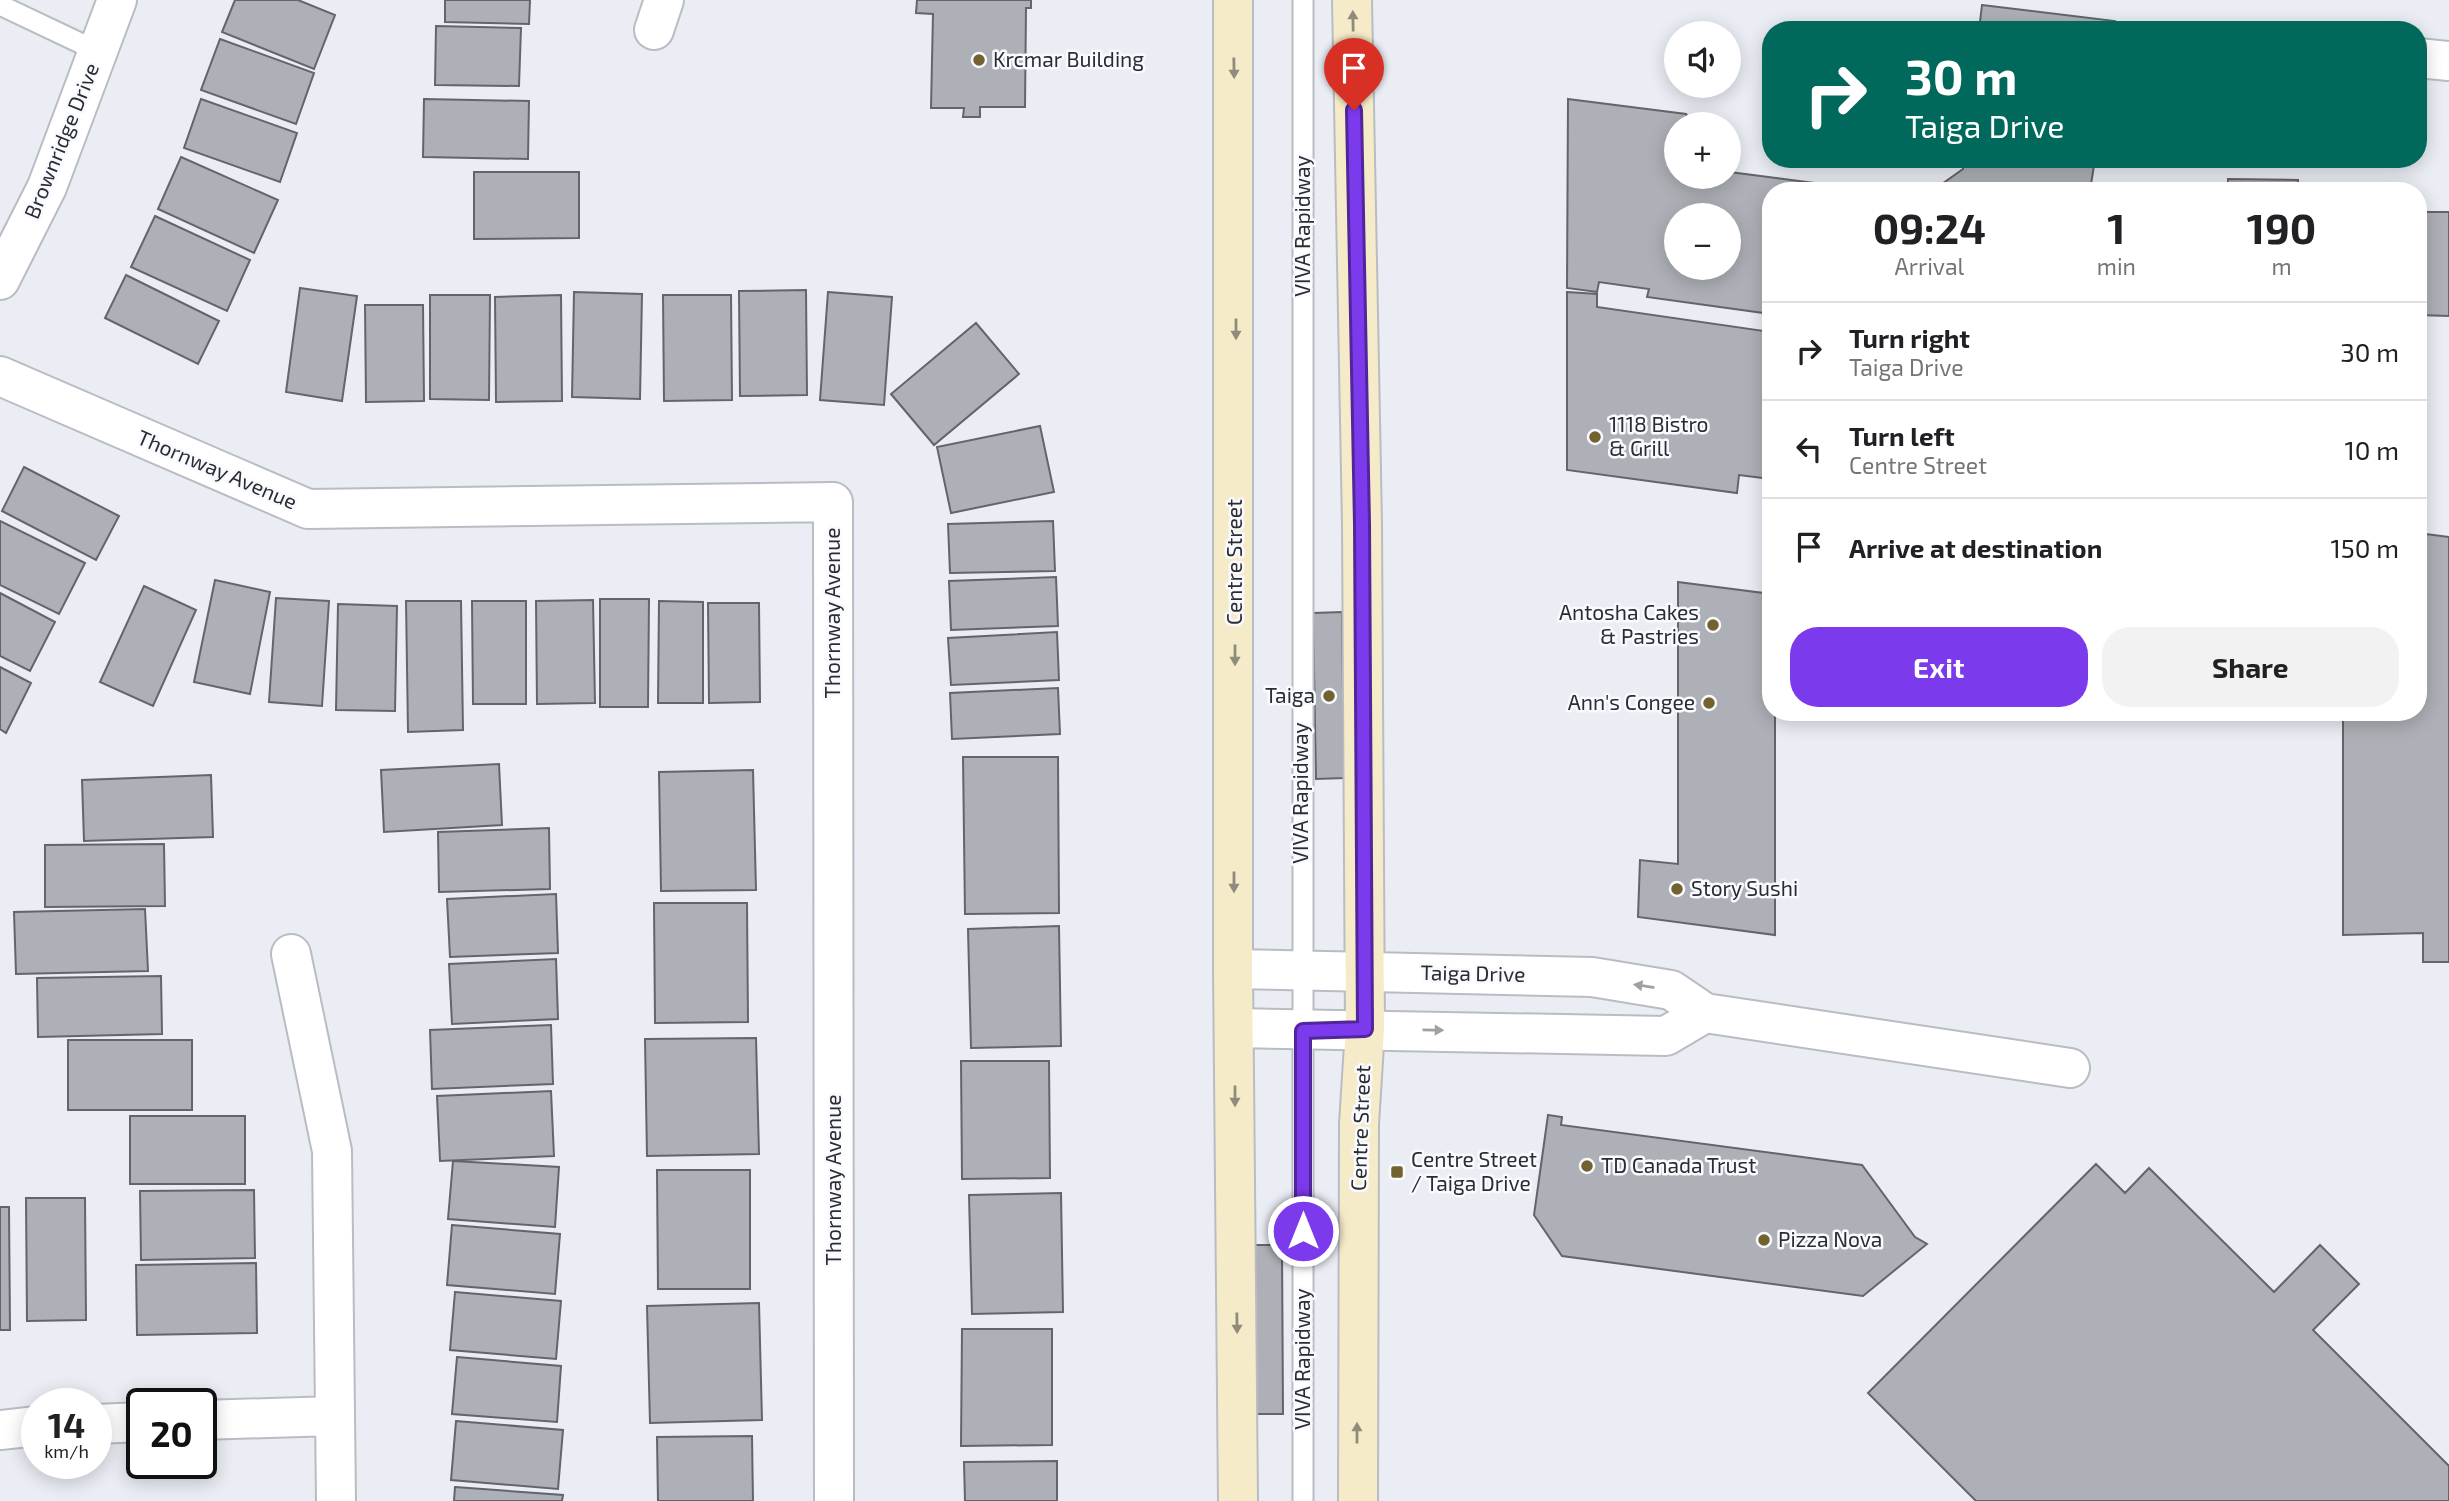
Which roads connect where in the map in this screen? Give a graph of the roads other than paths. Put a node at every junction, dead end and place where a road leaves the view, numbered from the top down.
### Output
1 (117, 0) edge
2 (1233, 0) edge
3 (1303, 0) edge
4 (1352, 0) edge
5 (0, 5) edge
6 (99, 52) junction
7 (2427, 59) edge
8 (2449, 61) edge
9 (0, 280) edge
10 (0, 376) edge
11 (290, 954) dead end
12 (1233, 969) junction
13 (1302, 970) junction
14 (1365, 972) junction
15 (1704, 1013) junction
16 (1234, 1028) junction
17 (1365, 1029) junction
18 (1303, 1031) junction
19 (2070, 1068) dead end
20 (334, 1416) junction
21 (217, 1420) edge
22 (21, 1428) edge
23 (0, 1430) edge
24 (336, 1501) edge
25 (834, 1501) edge
26 (1238, 1501) edge
27 (1303, 1501) edge
28 (1358, 1501) edge

1 - 6 street, Brownridge Drive
2 -> 12 main road, Centre Street
3 - 13 lane, VIVA Rapidway
14 -> 4 main road, Centre Street
5 - 6 lane
6 - 9 street, Brownridge Drive
7 - 8 street
10 - 25 street, Thornway Avenue
11 - 20 street
12 - 13 street, Taiga Drive
12 - 16 main road, Centre Street
13 - 14 street, Taiga Drive
13 - 18 lane, VIVA Rapidway
15 -> 14 street, Taiga Drive
14 - 17 main road, Centre Street
17 -> 15 street
15 - 19 street, Taiga Drive
16 - 18 street
16 -> 26 main road, Centre Street
17 - 18 street
28 -> 17 main road, Centre Street
18 - 27 lane, VIVA Rapidway
20 - 21 street
20 - 24 street
22 - 23 street

